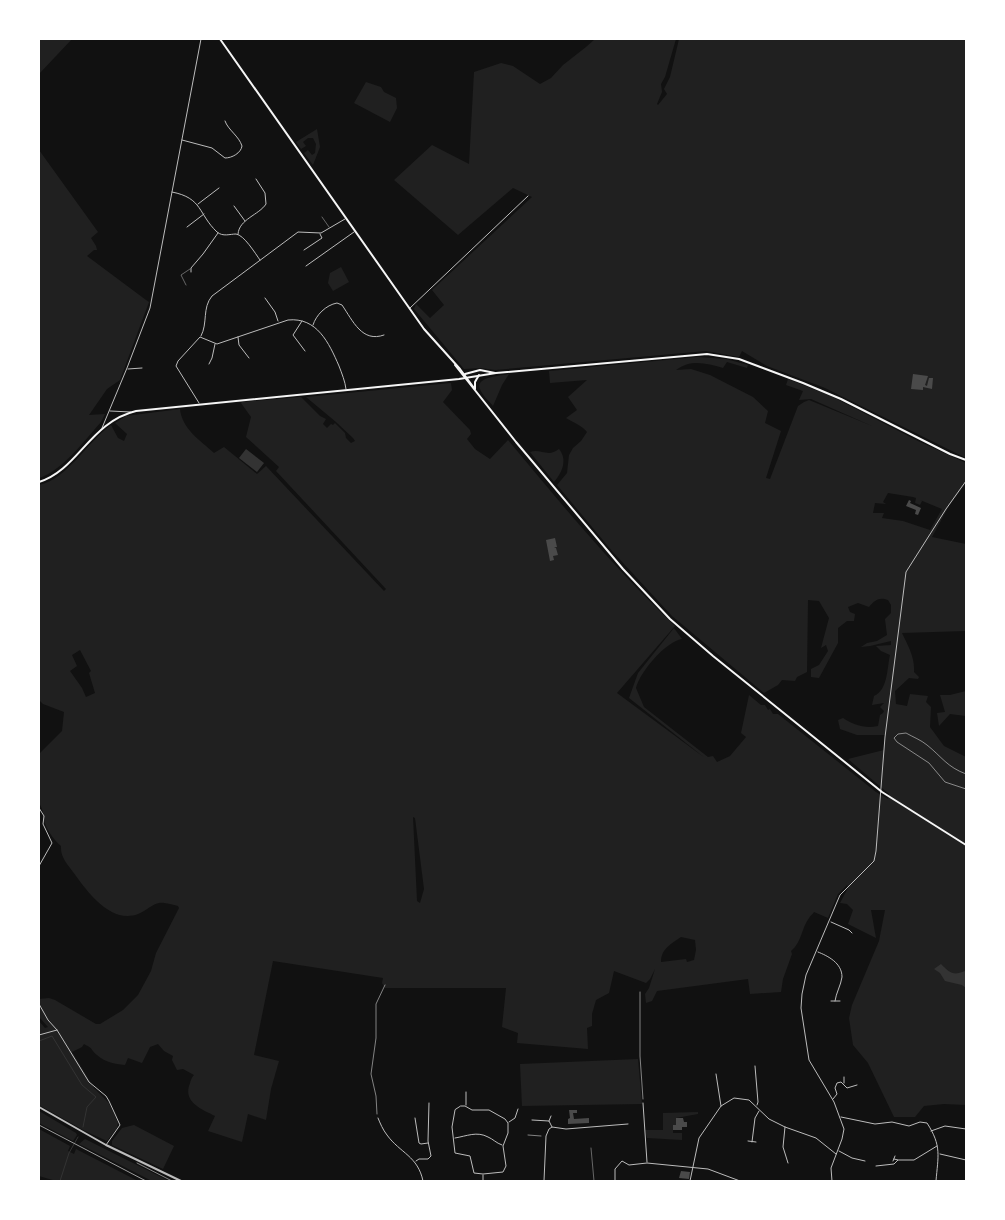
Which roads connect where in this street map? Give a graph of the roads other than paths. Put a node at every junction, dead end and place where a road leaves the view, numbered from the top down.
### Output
1 (201, 39) edge
2 (220, 39) edge
3 (225, 121) dead end
4 (227, 125) junction
5 (224, 127) dead end
6 (182, 140) junction
7 (226, 158) junction
8 (226, 163) dead end
9 (261, 180) dead end
10 (219, 188) dead end
11 (172, 192) junction
12 (208, 192) dead end
13 (210, 195) junction
14 (528, 196) dead end
15 (197, 205) junction
16 (234, 206) dead end
17 (238, 206) dead end
18 (235, 208) junction
19 (204, 214) junction
20 (322, 217) dead end
21 (347, 218) junction
22 (245, 222) junction
23 (190, 224) junction
24 (187, 227) dead end
25 (193, 228) dead end
26 (330, 228) junction
27 (356, 231) junction
28 (218, 232) junction
29 (320, 234) junction
30 (238, 235) junction
31 (304, 250) dead end
32 (260, 260) junction
33 (306, 266) dead end
34 (190, 269) junction
35 (191, 272) dead end
36 (186, 285) dead end
37 (265, 298) dead end
38 (271, 298) dead end
39 (268, 301) junction
40 (409, 308) junction
41 (302, 321) junction
42 (279, 322) junction
43 (313, 325) junction
44 (384, 335) dead end
45 (238, 336) junction
46 (200, 337) junction
47 (215, 344) junction
48 (300, 345) junction
49 (297, 347) dead end
50 (305, 351) dead end
51 (250, 354) dead end
52 (247, 356) junction
53 (249, 358) dead end
54 (210, 364) dead end
55 (127, 368) junction
56 (142, 368) dead end
57 (138, 369) junction
58 (496, 373) junction
59 (139, 374) dead end
60 (479, 375) junction
61 (464, 376) junction
62 (347, 389) junction
63 (475, 390) junction
64 (199, 403) junction
65 (110, 411) junction
66 (132, 412) junction
67 (102, 428) junction
68 (966, 460) edge
69 (966, 481) edge
70 (39, 482) edge
71 (882, 792) junction
72 (39, 808) edge
73 (966, 845) edge
74 (39, 866) edge
75 (830, 922) junction
76 (852, 933) dead end
77 (817, 952) junction
78 (831, 1001) dead end
79 (836, 1001) junction
80 (840, 1001) dead end
81 (39, 1004) edge
82 (57, 1030) junction
83 (39, 1035) edge
84 (755, 1066) dead end
85 (756, 1071) junction
86 (759, 1071) dead end
87 (716, 1074) dead end
88 (844, 1077) dead end
89 (851, 1083) dead end
90 (844, 1084) junction
91 (857, 1085) dead end
92 (852, 1087) junction
93 (466, 1092) dead end
94 (832, 1099) junction
95 (429, 1103) dead end
96 (643, 1103) road end
97 (465, 1106) junction
98 (721, 1106) junction
99 (756, 1106) junction
100 (39, 1107) edge
101 (518, 1109) dead end
102 (760, 1111) junction
103 (536, 1116) dead end
104 (551, 1116) dead end
105 (378, 1118) road end
106 (415, 1118) dead end
107 (840, 1118) junction
108 (532, 1120) dead end
109 (535, 1120) junction
110 (549, 1121) junction
111 (508, 1123) junction
112 (628, 1124) dead end
113 (552, 1127) junction
114 (785, 1127) junction
115 (966, 1129) edge
116 (931, 1131) junction
117 (455, 1138) junction
118 (748, 1141) dead end
119 (752, 1142) junction
120 (756, 1142) dead end
121 (428, 1143) junction
122 (106, 1145) junction
123 (503, 1146) junction
124 (938, 1146) junction
125 (592, 1148) dead end
126 (838, 1150) junction
127 (836, 1154) junction
128 (939, 1154) junction
129 (895, 1156) dead end
130 (790, 1158) dead end
131 (625, 1159) dead end
132 (787, 1159) junction
133 (898, 1160) junction
134 (966, 1160) edge
135 (622, 1161) junction
136 (865, 1161) dead end
137 (416, 1162) junction
138 (647, 1162) junction
139 (788, 1163) dead end
140 (876, 1166) dead end
141 (881, 1166) junction
142 (694, 1167) junction
143 (881, 1169) dead end
144 (503, 1172) junction
145 (483, 1174) junction
146 (506, 1176) dead end
147 (181, 1181) edge
148 (423, 1181) edge
149 (483, 1181) edge
150 (544, 1181) edge
151 (594, 1181) edge
152 (615, 1181) edge
153 (690, 1181) edge
154 (740, 1181) edge
155 (832, 1181) edge
156 (936, 1181) edge

1 - 6 street
2 - 21 main road
3 - 4 street
4 - 5 street
4 - 7 street
6 - 7 street
6 - 11 street
7 - 8 street
9 - 22 street
10 - 13 street
11 - 15 street
11 - 55 street
12 - 13 street
13 - 15 street
14 - 40 street
15 - 19 street
16 - 18 street
17 - 18 street
18 - 22 street
19 - 23 street
19 - 28 street
20 - 26 lane
21 - 26 street
21 - 27 main road
22 - 30 street
23 - 24 street
23 - 25 street
26 - 29 street
27 - 33 street
27 - 40 main road
28 - 30 street
28 - 34 street
29 - 31 street
29 - 32 street
30 - 32 street
32 - 46 street
34 - 35 street
34 - 36 lane
37 - 39 street
38 - 39 street
39 - 42 street
40 - 61 main road
41 - 42 street
41 - 43 street
41 - 48 street
42 - 45 street
43 - 44 street
43 - 62 street
45 - 47 street
45 - 52 street
46 - 47 street
46 - 64 street
47 - 54 street
48 - 49 street
48 - 50 street
51 - 52 street
52 - 53 street
55 - 57 street
55 - 65 street
56 - 57 street
57 - 59 street
58 - 60 main road
58 - 61 main road
58 - 68 main road
60 - 61 main road
60 - 63 main road
61 - 62 main road
61 - 63 main road
62 - 64 main road
63 - 71 main road
64 - 66 main road
65 - 66 street
65 - 67 street
66 - 67 main road
67 - 70 main road
69 - 71 street
71 - 73 main road
71 - 75 street
72 - 74 street
75 - 76 street
75 - 77 street
77 - 79 street
77 - 94 street
78 - 79 street
79 - 80 street
81 - 82 street
82 - 83 street
82 - 122 street
84 - 85 street
85 - 86 street
85 - 99 street
87 - 98 street
88 - 90 street
89 - 92 street
90 - 92 street
90 - 94 street
91 - 92 street
93 - 97 street
94 - 107 street
95 - 121 street
96 - 138 street
97 - 111 street
97 - 117 street
98 - 99 street
98 - 142 street
99 - 102 street
100 - 122 street
101 - 111 street
102 - 114 street
102 - 119 street
103 - 109 street
104 - 110 street
105 - 137 street
106 - 121 street
107 - 116 street
107 - 126 street
108 - 109 street
109 - 110 street
110 - 113 street
111 - 123 street
112 - 113 street
113 - 150 street
114 - 127 street
114 - 132 street
115 - 116 street
116 - 124 street
117 - 123 street
117 - 145 street
118 - 119 street
119 - 120 street
121 - 137 street
122 - 147 street
123 - 144 street
124 - 128 street
124 - 133 street
125 - 151 lane
126 - 127 street
126 - 136 street
127 - 155 street
128 - 134 street
128 - 156 street
129 - 133 street
130 - 132 street
131 - 135 street
132 - 139 street
133 - 141 street
135 - 138 street
135 - 152 street
137 - 148 street
138 - 142 street
140 - 141 street
141 - 143 street
142 - 153 street
142 - 154 street
144 - 145 street
144 - 146 street
145 - 149 street

